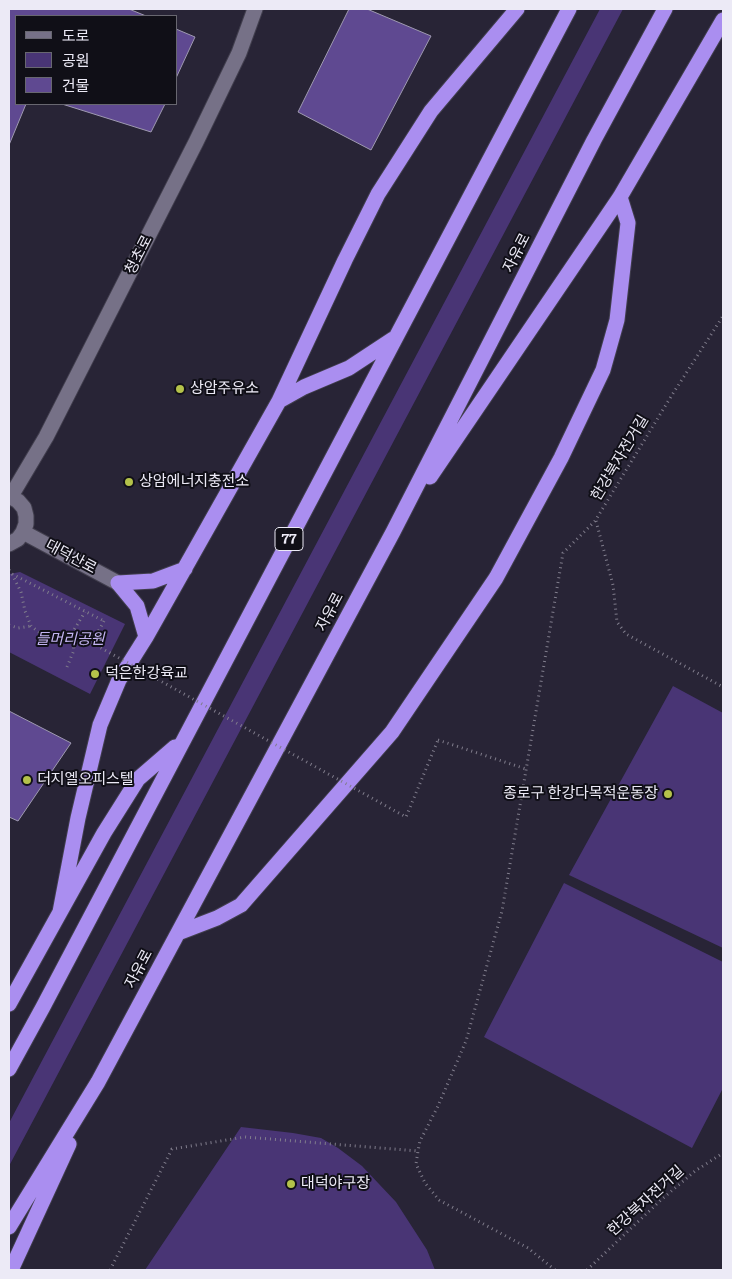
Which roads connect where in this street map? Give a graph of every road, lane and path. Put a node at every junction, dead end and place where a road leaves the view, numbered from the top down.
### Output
1 (255, 9) edge
2 (506, 9) edge
3 (517, 9) edge
4 (569, 9) edge
5 (665, 9) edge
6 (723, 20) edge
7 (486, 48) junction
8 (620, 197) junction
9 (723, 316) edge
10 (394, 338) junction
11 (279, 400) junction
12 (10, 496) edge
13 (595, 520) junction
14 (23, 532) junction
15 (393, 532) junction
16 (9, 544) edge
17 (185, 569) junction
18 (10, 572) edge
19 (118, 582) junction
20 (85, 612) junction
21 (9, 625) edge
22 (31, 626) junction
23 (72, 633) junction
24 (146, 637) junction
25 (66, 666) dead end
26 (723, 686) edge
27 (182, 741) junction
28 (526, 769) junction
29 (60, 912) junction
30 (178, 933) junction
31 (9, 1004) edge
32 (9, 1069) edge
33 (98, 1082) junction
34 (418, 1151) junction
35 (723, 1153) edge
36 (9, 1226) edge
37 (11, 1270) edge
38 (110, 1270) edge
39 (555, 1270) edge
40 (587, 1270) edge

1 - 12 street, 청초로
2 - 7 street
3 - 7 highway
4 - 10 highway, 77
5 - 15 highway, 자유로
6 - 8 highway
7 - 11 highway
8 - 15 highway
8 - 30 highway
9 - 13 path, 한강북자전거길
10 - 11 highway
10 - 27 highway, 77
11 - 17 highway
12 - 14 street
13 - 26 path, 한강북자전거길
13 - 28 path
14 - 16 street
14 - 19 street, 대덕산로
15 - 30 highway, 자유로
17 - 19 highway
17 - 24 highway
18 - 20 path
18 - 22 path
19 - 24 highway
20 - 23 path
20 - 28 path, bridge
21 - 22 path
22 - 23 path
23 - 25 path
24 - 29 highway
27 - 29 highway
27 - 32 highway, 77
28 - 34 path
29 - 31 highway
30 - 33 highway, 자유로
33 - 36 highway, 자유로
33 - 37 highway
34 - 38 path
34 - 39 path
35 - 40 path, 한강북자전거길

